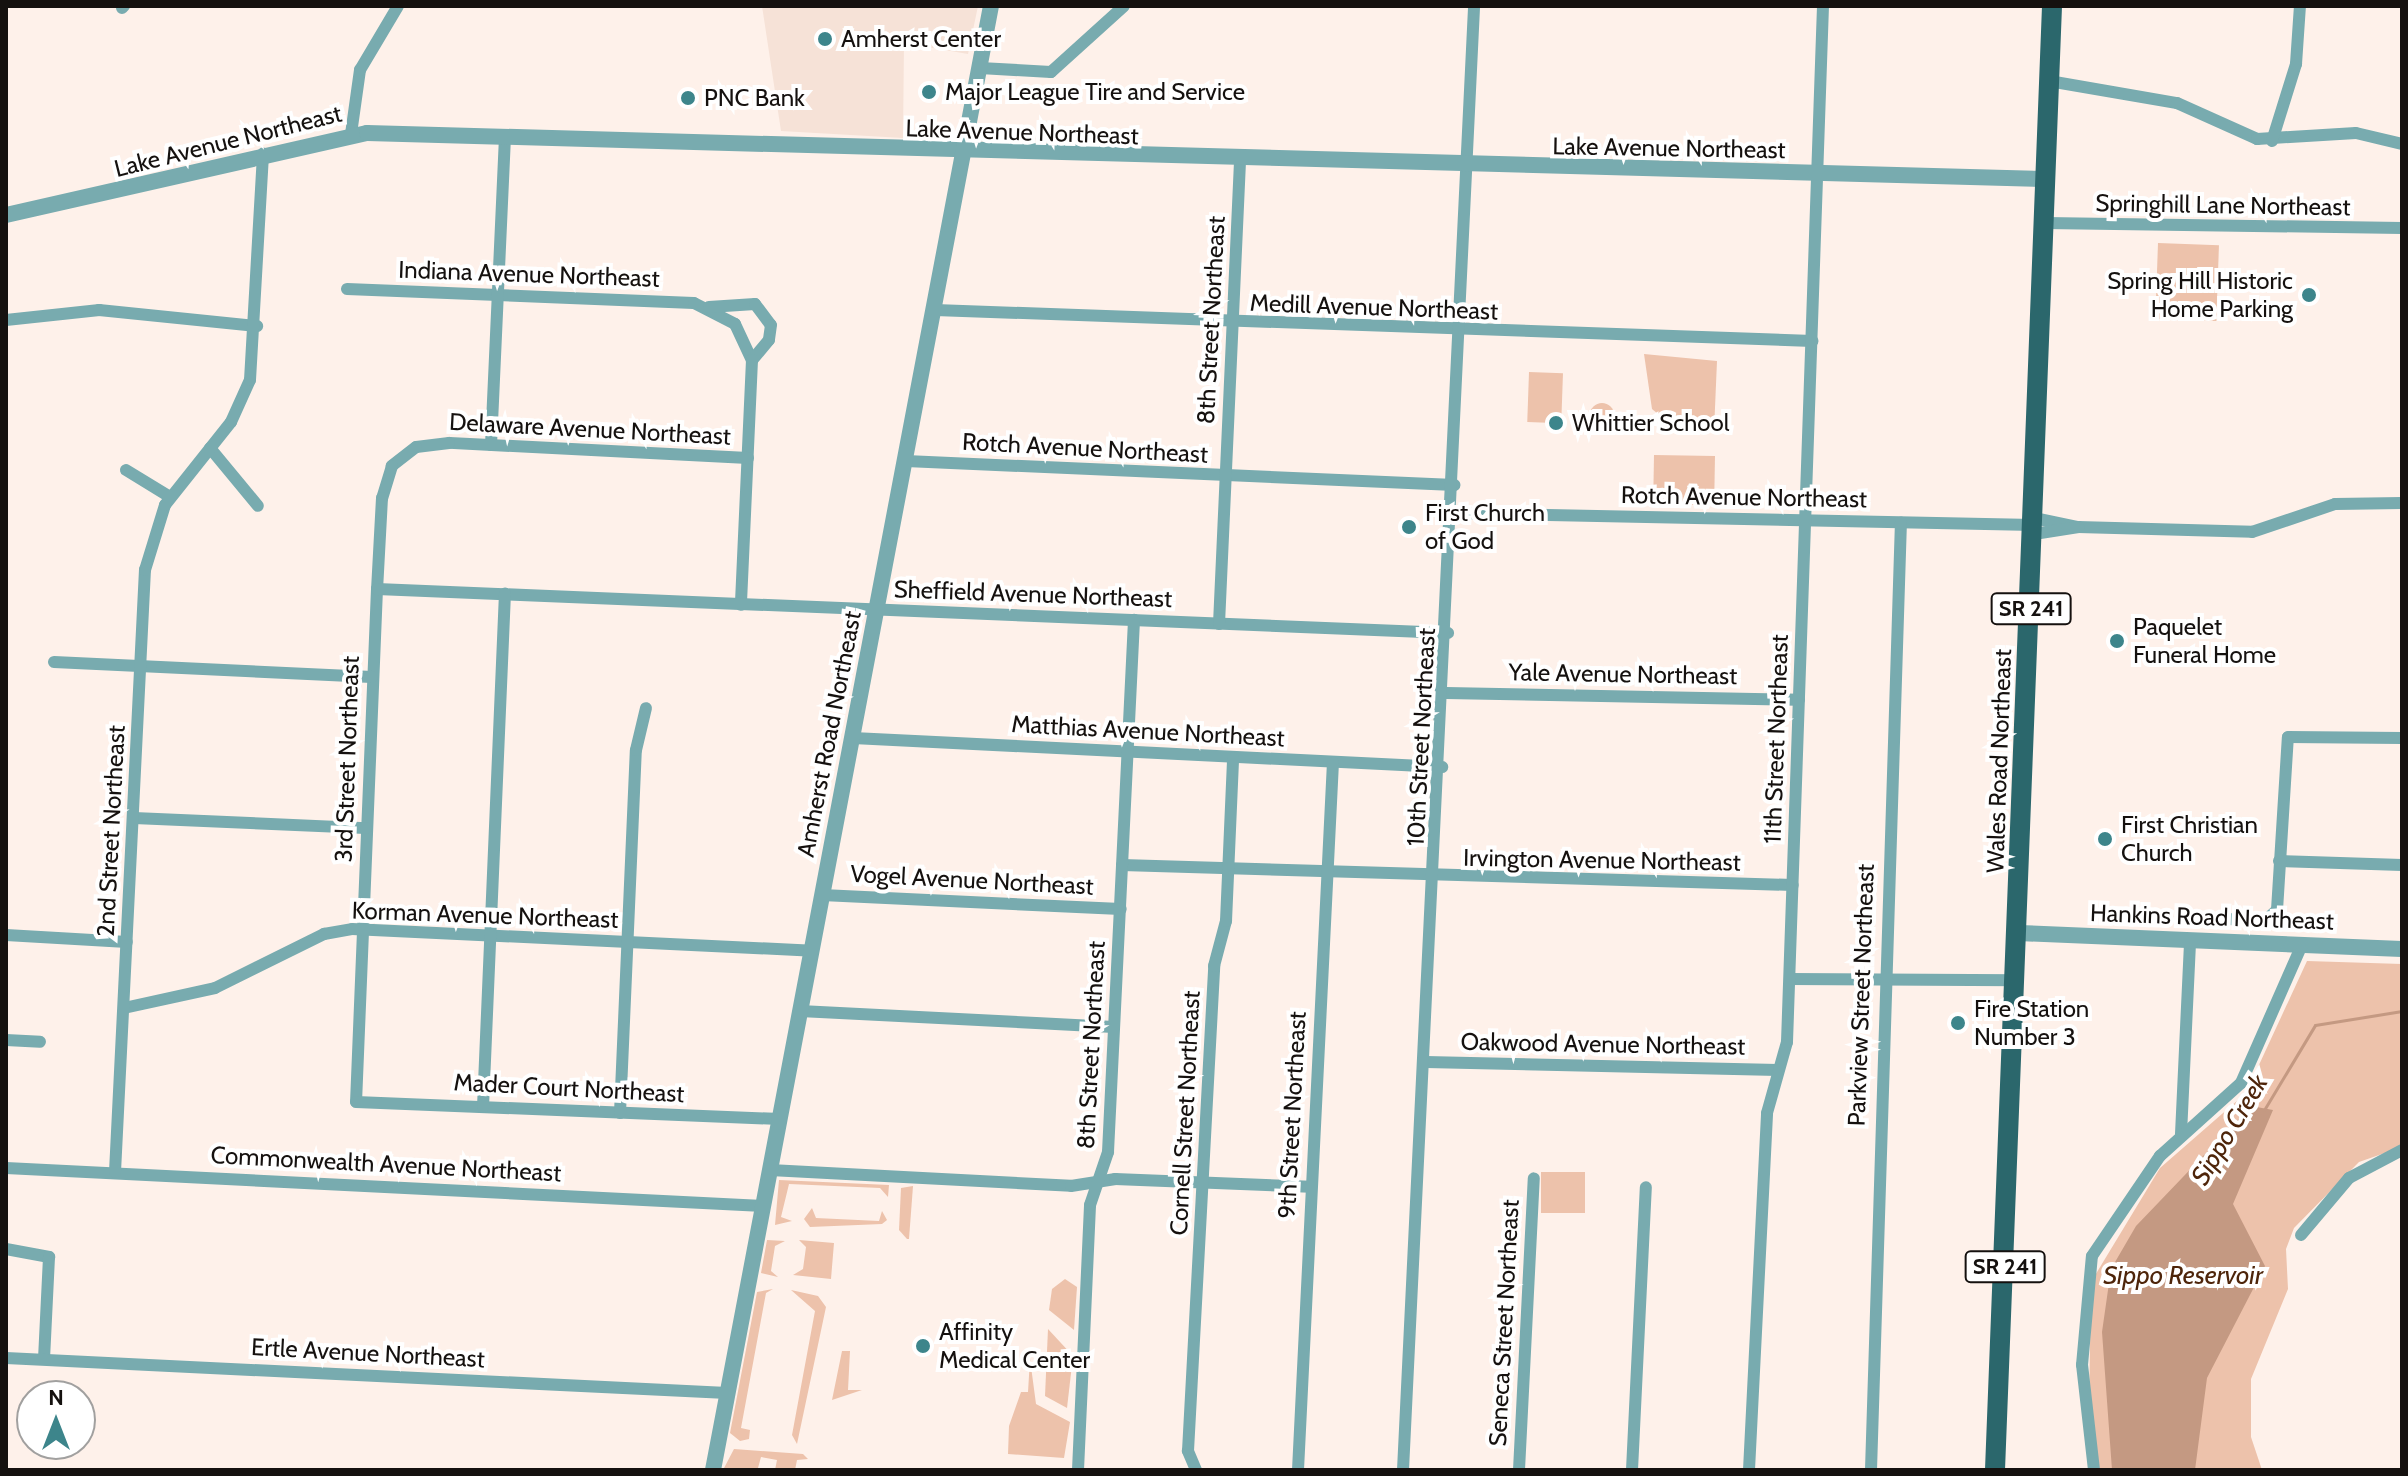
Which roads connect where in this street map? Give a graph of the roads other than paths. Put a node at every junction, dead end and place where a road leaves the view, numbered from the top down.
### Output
1 (398, 6) edge
2 (991, 6) edge
3 (1124, 6) edge
4 (1474, 6) edge
5 (1823, 6) edge
6 (2052, 6) edge
7 (2300, 6) edge
8 (980, 68) junction
9 (2049, 81) junction
10 (351, 134) junction
11 (505, 138) junction
12 (2272, 141) junction
13 (2402, 144) edge
14 (263, 153) junction
15 (964, 155) junction
16 (1240, 161) junction
17 (1468, 168) junction
18 (1818, 175) junction
19 (2046, 179) junction
20 (6, 215) edge
21 (2045, 223) junction
22 (2401, 230) edge
23 (347, 289) dead end
24 (498, 294) junction
25 (709, 307) junction
26 (935, 310) junction
27 (6, 320) edge
28 (1233, 323) junction
29 (257, 326) junction
30 (1460, 331) junction
31 (1812, 341) junction
32 (752, 360) junction
33 (491, 445) junction
34 (210, 448) junction
35 (748, 458) junction
36 (906, 461) junction
37 (126, 470) dead end
38 (1226, 477) junction
39 (1454, 485) junction
40 (170, 497) junction
41 (2402, 503) edge
42 (258, 506) dead end
43 (1453, 513) junction
44 (381, 514) joint
45 (1806, 520) junction
46 (1901, 522) junction
47 (2034, 525) junction
48 (377, 589) junction
49 (505, 593) junction
50 (741, 605) junction
51 (878, 610) junction
52 (1134, 620) junction
53 (1219, 624) junction
54 (1448, 633) junction
55 (54, 662) dead end
56 (140, 666) junction
57 (372, 677) junction
58 (1446, 693) junction
59 (1799, 700) junction
60 (646, 708) dead end
61 (853, 738) junction
62 (2402, 738) edge
63 (1127, 753) junction
64 (1233, 758) junction
65 (1333, 763) junction
66 (1442, 767) junction
67 (134, 818) junction
68 (366, 828) junction
69 (2279, 861) junction
70 (1122, 865) junction
71 (2402, 865) edge
72 (1228, 870) junction
73 (1327, 875) junction
74 (1436, 878) junction
75 (1793, 885) junction
76 (822, 895) junction
77 (1121, 909) junction
78 (2222, 919) dead end
79 (362, 929) junction
80 (2019, 933) junction
81 (6, 935) edge
82 (490, 936) junction
83 (2190, 940) junction
84 (127, 942) junction
85 (627, 943) junction
86 (2302, 945) junction
87 (2402, 949) edge
88 (812, 951) junction
89 (1790, 979) junction
90 (1884, 980) junction
91 (2017, 980) junction
92 (124, 1008) junction
93 (800, 1011) junction
94 (1114, 1027) junction
95 (6, 1040) edge
96 (40, 1042) dead end
97 (1426, 1062) junction
98 (1778, 1070) junction
99 (356, 1102) joint
100 (483, 1107) junction
101 (620, 1113) junction
102 (780, 1119) junction
103 (2181, 1134) junction
104 (2402, 1150) edge
105 (6, 1168) edge
106 (770, 1170) junction
107 (115, 1172) junction
108 (1534, 1178) dead end
109 (1099, 1182) junction
110 (1203, 1182) junction
111 (1310, 1187) junction
112 (1646, 1187) dead end
113 (763, 1206) junction
114 (2301, 1235) dead end
115 (6, 1249) edge
116 (6, 1358) edge
117 (44, 1359) junction
118 (727, 1393) junction
119 (713, 1470) edge
120 (1078, 1470) edge
121 (1196, 1470) edge
122 (1298, 1470) edge
123 (1403, 1470) edge
124 (1519, 1470) edge
125 (1632, 1470) edge
126 (1749, 1470) edge
127 (1871, 1470) edge
128 (1995, 1470) edge
129 (2094, 1470) edge

1 - 10 street
2 - 8 street, Amherst Road Northeast
3 - 8 street
4 - 17 street, 10th Street Northeast
5 - 18 street, 11th Street Northeast
6 - 9 main road, Wales Road Northeast / SR 241
7 - 12 street
8 - 15 street, Amherst Road Northeast
9 - 12 street
9 - 19 main road, Wales Road Northeast / SR 241
10 - 11 street, Lake Avenue Northeast
10 - 14 street, Lake Avenue Northeast
11 - 15 street, Lake Avenue Northeast
11 - 24 street
12 - 13 street
14 - 20 street, Lake Avenue Northeast
14 - 29 street, 2nd Street Northeast
15 - 16 street, Lake Avenue Northeast
15 - 26 street, Amherst Road Northeast
16 - 17 street, Lake Avenue Northeast
16 - 28 street, 8th Street Northeast
17 - 18 street, Lake Avenue Northeast
17 - 30 street, 10th Street Northeast
18 - 19 street, Lake Avenue Northeast
18 - 31 street, 11th Street Northeast
19 - 21 main road, Wales Road Northeast / SR 241
21 - 22 street, Springhill Lane Northeast
21 - 47 main road, Wales Road Northeast / SR 241
23 - 24 street, Indiana Avenue Northeast
24 - 25 street, Indiana Avenue Northeast
24 - 33 street
25 - 32 street
25 - 32 street, Indiana Avenue Northeast
26 - 28 street, Medill Avenue Northeast
26 - 36 street, Amherst Road Northeast
27 - 29 street
28 - 30 street, Medill Avenue Northeast
28 - 38 street, 8th Street Northeast
29 - 34 street, 2nd Street Northeast
30 - 31 street, Medill Avenue Northeast
30 - 39 street, 10th Street Northeast
31 - 45 street, 11th Street Northeast
32 - 35 street
33 - 35 street, Delaware Avenue Northeast
33 - 44 street, Delaware Avenue Northeast
34 - 40 street, 2nd Street Northeast
34 - 42 street
35 - 50 street
36 - 38 street, Rotch Avenue Northeast
36 - 51 street, Amherst Road Northeast
37 - 40 street
38 - 39 street, Rotch Avenue Northeast
38 - 53 street, 8th Street Northeast
39 - 43 street, 10th Street Northeast
40 - 56 street, 2nd Street Northeast
41 - 47 street, Rotch Avenue Northeast
43 - 45 street, Rotch Avenue Northeast
43 - 54 street, 10th Street Northeast
44 - 48 street, 3rd Street Northeast
45 - 46 street, Rotch Avenue Northeast
45 - 59 street, 11th Street Northeast
46 - 47 street, Rotch Avenue Northeast
46 - 90 street, Parkview Street Northeast
47 - 80 main road, Wales Road Northeast / SR 241
48 - 49 street, Sheffield Avenue Northeast
48 - 57 street, 3rd Street Northeast
49 - 50 street, Sheffield Avenue Northeast
49 - 82 street
50 - 51 street, Sheffield Avenue Northeast
51 - 52 street, Sheffield Avenue Northeast
51 - 61 street, Amherst Road Northeast
52 - 53 street, Sheffield Avenue Northeast
52 - 63 street, 8th Street Northeast
53 - 54 street, Sheffield Avenue Northeast
54 - 58 street, 10th Street Northeast
55 - 56 street
56 - 57 street
56 - 67 street, 2nd Street Northeast
57 - 68 street, 3rd Street Northeast
58 - 59 street, Yale Avenue Northeast
58 - 66 street, 10th Street Northeast
59 - 75 street, 11th Street Northeast
60 - 85 street
61 - 63 street, Matthias Avenue Northeast
61 - 76 street, Amherst Road Northeast
62 - 69 street
63 - 64 street, Matthias Avenue Northeast
63 - 70 street, 8th Street Northeast
64 - 65 street, Matthias Avenue Northeast
64 - 72 street, Cornell Street Northeast
65 - 66 street, Matthias Avenue Northeast
65 - 73 street, 9th Street Northeast
66 - 74 street, 10th Street Northeast
67 - 68 street
67 - 84 street, 2nd Street Northeast
68 - 79 street, 3rd Street Northeast
69 - 71 street
69 - 78 street
70 - 72 street, Irvington Avenue Northeast
70 - 77 street, 8th Street Northeast
72 - 73 street, Irvington Avenue Northeast
72 - 110 street, Cornell Street Northeast
73 - 74 street, Irvington Avenue Northeast
73 - 111 street, 9th Street Northeast
74 - 75 street, Irvington Avenue Northeast
74 - 97 street, 10th Street Northeast
75 - 89 street, 11th Street Northeast
76 - 77 street, Vogel Avenue Northeast
76 - 88 street, Amherst Road Northeast
77 - 94 street, 8th Street Northeast
79 - 82 street, Korman Avenue Northeast
79 - 92 street, Korman Avenue Northeast
79 - 99 street, 3rd Street Northeast
80 - 83 street, Hankins Road Northeast
80 - 91 main road, Wales Road Northeast / SR 241
81 - 84 street
82 - 85 street, Korman Avenue Northeast
82 - 100 street
83 - 86 street, Hankins Road Northeast
83 - 103 street
84 - 92 street, 2nd Street Northeast
85 - 88 street, Korman Avenue Northeast
85 - 101 street
86 - 87 street, Hankins Road Northeast
86 - 103 street
88 - 93 street, Amherst Road Northeast
89 - 90 street
89 - 98 street, 11th Street Northeast
90 - 91 street
90 - 127 street, Parkview Street Northeast
91 - 128 main road, Wales Road Northeast / SR 241
92 - 107 street, 2nd Street Northeast
93 - 94 street
93 - 102 street, Amherst Road Northeast
94 - 109 street, 8th Street Northeast
95 - 96 street
97 - 98 street, Oakwood Avenue Northeast
97 - 123 street, 10th Street Northeast
98 - 126 street, 11th Street Northeast
99 - 100 street, Mader Court Northeast
100 - 101 street, Mader Court Northeast
101 - 102 street, Mader Court Northeast
102 - 106 street, Amherst Road Northeast
103 - 129 street
104 - 114 street
105 - 107 street, Commonwealth Avenue Northeast
106 - 109 street
106 - 113 street, Amherst Road Northeast
107 - 113 street, Commonwealth Avenue Northeast
108 - 124 street, Seneca Street Northeast
109 - 110 street
109 - 120 street, 8th Street Northeast
110 - 111 street
110 - 121 street, Cornell Street Northeast
111 - 122 street, 9th Street Northeast
112 - 125 street
113 - 118 street, Amherst Road Northeast
115 - 117 street
116 - 117 street, Ertle Avenue Northeast
117 - 118 street, Ertle Avenue Northeast
118 - 119 street, Amherst Road Northeast

